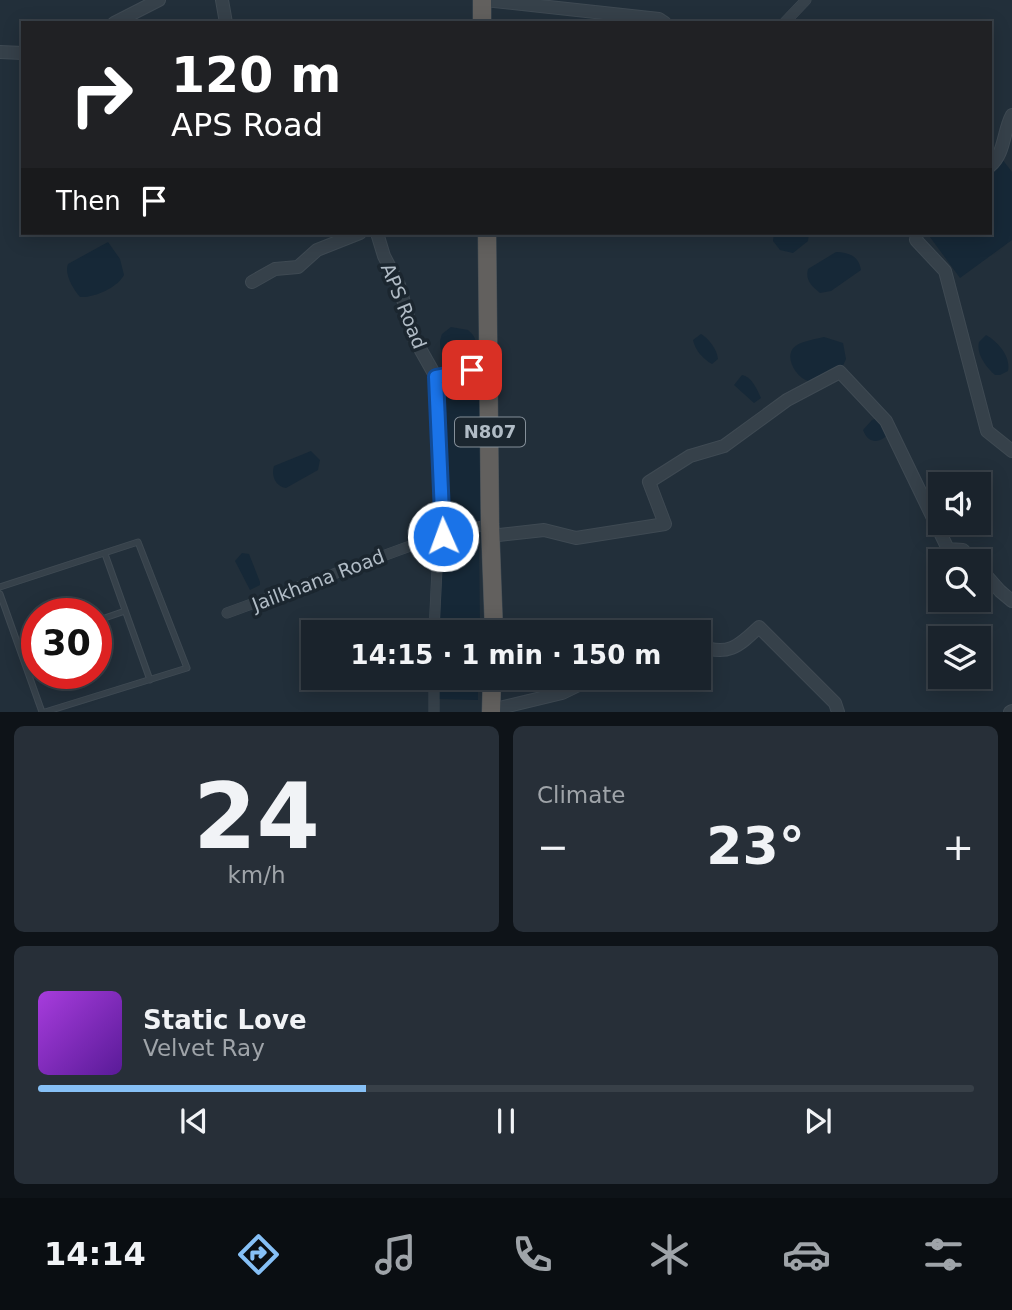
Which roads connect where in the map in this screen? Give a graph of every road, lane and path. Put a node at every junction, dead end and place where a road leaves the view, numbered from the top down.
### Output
1 (159, 0) edge
2 (222, 0) edge
3 (483, 0) edge
4 (806, 0) edge
5 (118, 21) edge
6 (226, 21) edge
7 (482, 21) edge
8 (662, 21) edge
9 (786, 21) edge
10 (0, 52) edge
11 (21, 53) edge
12 (1012, 115) edge
13 (992, 165) edge
14 (355, 235) edge
15 (378, 235) edge
16 (487, 235) edge
17 (917, 235) edge
18 (252, 282) dead end
19 (490, 370) junction
20 (435, 379) junction
21 (1012, 451) edge
22 (490, 530) junction
23 (437, 537) junction
24 (948, 549) edge
25 (104, 554) junction
26 (991, 581) edge
27 (0, 587) edge
28 (0, 594) edge
29 (1012, 601) edge
30 (125, 611) junction
31 (227, 613) dead end
32 (112, 615) edge
33 (435, 620) edge
34 (494, 620) edge
35 (19, 647) joint
36 (711, 649) edge
37 (150, 680) junction
38 (434, 690) edge
39 (492, 690) edge
40 (568, 690) edge
41 (491, 711) edge
42 (44, 712) edge
43 (434, 712) edge
44 (838, 712) edge

1 - 5 street
2 - 6 street
3 - 7 highway
3 - 8 street
4 - 9 street
10 - 11 street
12 - 13 street
14 - 18 street
15 - 20 street, APS Road
16 - 19 highway, N807
17 - 21 street
19 - 20 street
19 - 22 highway, N807
20 - 23 street
22 - 23 street, Jailkhana Road
22 - 24 street
22 - 34 highway, N807
23 - 31 street, Jailkhana Road
23 - 33 street
25 - 27 lane
25 - 30 lane
25 - 37 lane
26 - 29 street
28 - 35 lane
30 - 32 lane
30 - 37 lane
35 - 42 lane
36 - 44 street
37 - 42 lane
38 - 43 street
39 - 41 highway
40 - 41 street

